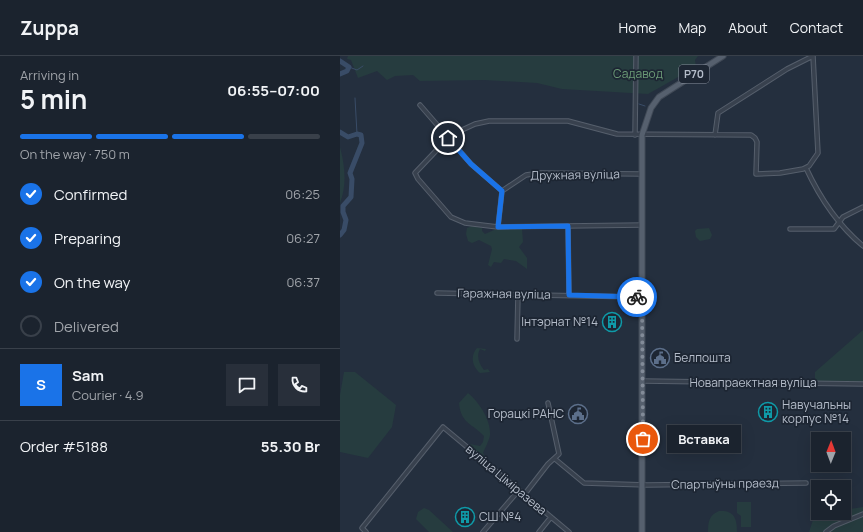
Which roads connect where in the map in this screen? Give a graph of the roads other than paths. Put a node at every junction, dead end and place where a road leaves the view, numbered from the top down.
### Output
1 (636, 56) edge
2 (723, 56) edge
3 (813, 56) edge
4 (420, 105) dead end
5 (635, 135) junction
6 (642, 135) junction
7 (715, 135) junction
8 (448, 138) junction
9 (806, 168) junction
10 (641, 174) junction
11 (502, 191) junction
12 (863, 207) edge
13 (839, 221) junction
14 (642, 225) junction
15 (568, 226) junction
16 (498, 227) junction
17 (790, 229) dead end
18 (834, 229) junction
19 (846, 232) junction
20 (863, 246) edge
21 (437, 293) dead end
22 (518, 295) junction
23 (569, 295) junction
24 (642, 297) junction
25 (517, 339) dead end
26 (643, 381) junction
27 (863, 384) edge
28 (548, 403) dead end
29 (555, 459) junction
30 (806, 483) dead end
31 (643, 485) junction
32 (519, 490) junction
33 (524, 495) junction
34 (863, 514) edge
35 (551, 517) junction
36 (366, 532) edge
37 (482, 532) edge
38 (539, 532) edge
39 (570, 532) edge
40 (642, 532) edge
41 (826, 532) edge

1 - 5 street
2 - 6 main road, Р70
3 - 7 street
3 - 9 street
4 - 8 street
5 - 6 street
5 - 8 street
6 - 7 street
6 - 10 main road, Р70
7 - 9 street
8 - 11 street
8 - 16 street
9 - 13 street
10 - 11 street, Дружная вуліца
10 - 14 main road, Р70
11 - 16 street
12 - 13 street
13 - 18 street
13 - 19 street
14 - 15 street
14 - 24 main road, Р70
15 - 16 street
15 - 23 street
17 - 18 street
18 - 19 street
19 - 20 street
21 - 22 street, Гаражная вуліца
22 - 23 street, Гаражная вуліца
22 - 25 street
23 - 24 street, Гаражная вуліца
24 - 26 main road, Р70
26 - 27 street, Новапраектная вуліца
26 - 31 main road, Р70
28 - 29 street
29 - 31 street, Спартыўны праезд
29 - 33 street
30 - 31 street, Спартыўны праезд
31 - 40 main road, Р70
32 - 33 street, вуліца Ціміразева
32 - 36 street, вуліца Ціміразева
32 - 37 street
33 - 35 street, вуліца Ціміразева
34 - 41 street
35 - 38 street
35 - 39 street, вуліца Ціміразева

